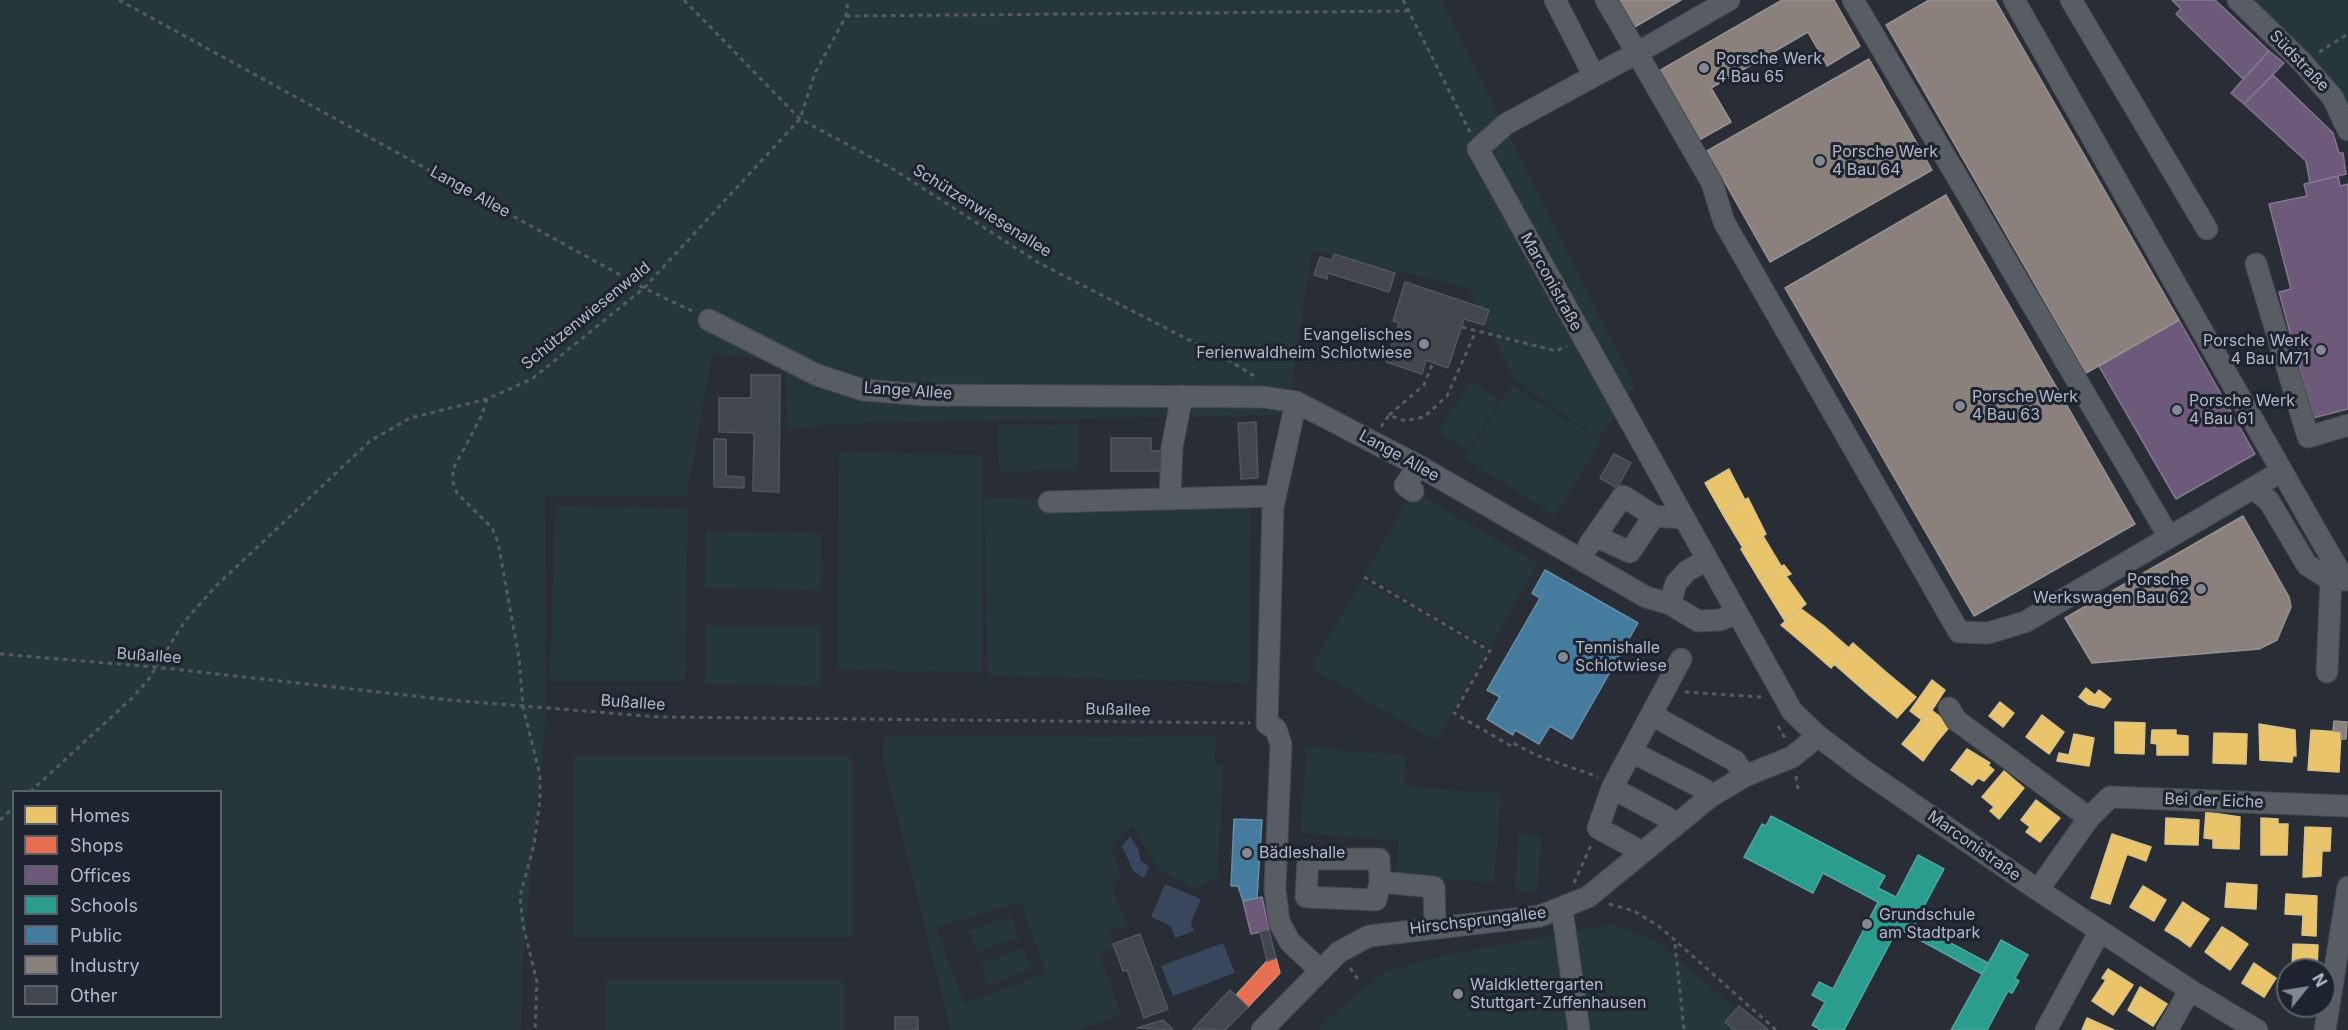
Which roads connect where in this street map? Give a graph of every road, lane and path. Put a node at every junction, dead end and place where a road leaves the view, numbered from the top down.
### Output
1 (119, 0) edge
2 (684, 0) edge
3 (848, 0) edge
4 (1403, 0) edge
5 (1555, 0) edge
6 (1605, 0) edge
7 (1729, 0) edge
8 (1853, 0) edge
9 (2014, 0) edge
10 (2071, 0) edge
11 (2238, 0) edge
12 (1408, 11) junction
13 (846, 16) junction
14 (2348, 34) edge
15 (1637, 52) junction
16 (2302, 62) junction
17 (1594, 76) junction
18 (800, 119) junction
19 (2348, 130) edge
20 (1478, 149) junction
21 (2207, 228) dead end
22 (2256, 264) dead end
23 (645, 288) junction
24 (709, 320) joint
25 (1462, 327) dead end
26 (1476, 331) junction
27 (1582, 339) junction
28 (1433, 362) dead end
29 (1258, 379) dead end
30 (1182, 396) junction
31 (487, 399) junction
32 (1296, 402) junction
33 (1389, 415) junction
34 (2348, 425) edge
35 (1371, 440) junction
36 (1419, 466) junction
37 (2282, 471) junction
38 (2253, 488) junction
39 (1413, 491) dead end
40 (1275, 496) junction
41 (1170, 499) junction
42 (1049, 502) dead end
43 (1654, 516) junction
44 (1682, 518) junction
45 (2169, 537) junction
46 (1707, 561) junction
47 (1364, 577) dead end
48 (2342, 577) edge
49 (1670, 604) junction
50 (1736, 614) junction
51 (0, 654) edge
52 (1681, 659) dead end
53 (155, 667) junction
54 (2327, 672) dead end
55 (1663, 690) junction
56 (1761, 697) dead end
57 (523, 707) junction
58 (1949, 708) dead end
59 (1652, 715) junction
60 (1267, 724) junction
61 (1818, 736) junction
62 (1632, 752) junction
63 (1745, 776) junction
64 (1613, 785) junction
65 (32, 790) edge
66 (1710, 797) junction
67 (2348, 806) edge
68 (12, 809) edge
69 (2090, 818) junction
70 (0, 820) edge
71 (1674, 825) junction
72 (1598, 828) junction
73 (1642, 852) junction
74 (1380, 882) dead end
75 (2348, 887) edge
76 (2038, 890) junction
77 (1588, 897) junction
78 (1562, 909) junction
79 (1634, 911) dead end
80 (1435, 928) junction
81 (2100, 931) junction
82 (1675, 942) junction
83 (1319, 969) junction
84 (2190, 990) junction
85 (535, 1030) edge
86 (1262, 1030) edge
87 (1579, 1030) edge
88 (1684, 1030) edge
89 (1776, 1030) edge
90 (2046, 1030) edge
91 (2167, 1030) edge
92 (2257, 1030) edge
93 (2325, 1030) edge

1 - 23 path, Lange Allee
2 - 18 path, Schützenwiesenallee
3 - 13 path, Schützenwiesenwald
4 - 12 path
5 - 17 street
6 - 15 street
7 - 15 street
8 - 45 street
9 - 37 street
10 - 21 street
11 - 16 street, Südstraße
12 - 13 path
12 - 20 path
13 - 18 path, Schützenwiesenwald
14 - 16 path
15 - 17 street
15 - 45 street
16 - 19 street, Südstraße
17 - 20 street
18 - 23 path, Schützenwiesenwald
18 - 29 path, Schützenwiesenallee
20 - 27 street, Marconistraße
22 - 34 street
23 - 24 path, Lange Allee
23 - 31 path, Schützenwiesenwald
24 - 30 street, Lange Allee
25 - 26 path
26 - 27 path
26 - 33 path
27 - 44 street, Marconistraße
28 - 33 path
30 - 32 street, Lange Allee
30 - 41 street
31 - 53 path, Schützenwiesenwald
31 - 57 path
32 - 35 street, Lange Allee
32 - 40 street
33 - 35 path
35 - 36 street, Lange Allee
36 - 39 street
36 - 49 street, Lange Allee
37 - 38 street
37 - 48 street
38 - 45 street
38 - 48 street
40 - 41 street
40 - 60 street
41 - 42 street
43 - 43 street
43 - 44 street
44 - 46 street, Marconistraße
46 - 49 street
46 - 50 street, Marconistraße
47 - 64 path
48 - 54 street
49 - 50 street
50 - 61 street, Marconistraße
51 - 53 path, Bußallee
52 - 55 street
53 - 57 path, Bußallee
53 - 65 path, Schützenwiesenwald
55 - 56 path
55 - 59 street
57 - 60 path, Bußallee
57 - 85 path
58 - 69 street
59 - 62 street
59 - 63 street
60 - 83 street
61 - 63 street, Hirschsprungallee
61 - 76 street, Marconistraße
62 - 64 street
62 - 66 street
63 - 66 street, Hirschsprungallee
64 - 71 street
64 - 72 street
66 - 71 street, Hirschsprungallee
67 - 69 street, Bei der Eiche
68 - 70 path
69 - 76 street, Bei der Eiche
71 - 73 street, Hirschsprungallee
72 - 73 street
72 - 77 path
73 - 77 street, Hirschsprungallee
74 - 80 street
75 - 93 street
76 - 81 street, Marconistraße
77 - 78 street, Hirschsprungallee
78 - 80 street, Hirschsprungallee
78 - 87 street
79 - 82 path
80 - 83 street, Hirschsprungallee
81 - 84 street, Marconistraße
81 - 90 street
82 - 88 path
82 - 89 path
83 - 86 street, Hirschsprungallee
84 - 91 street
84 - 92 street, Marconistraße

